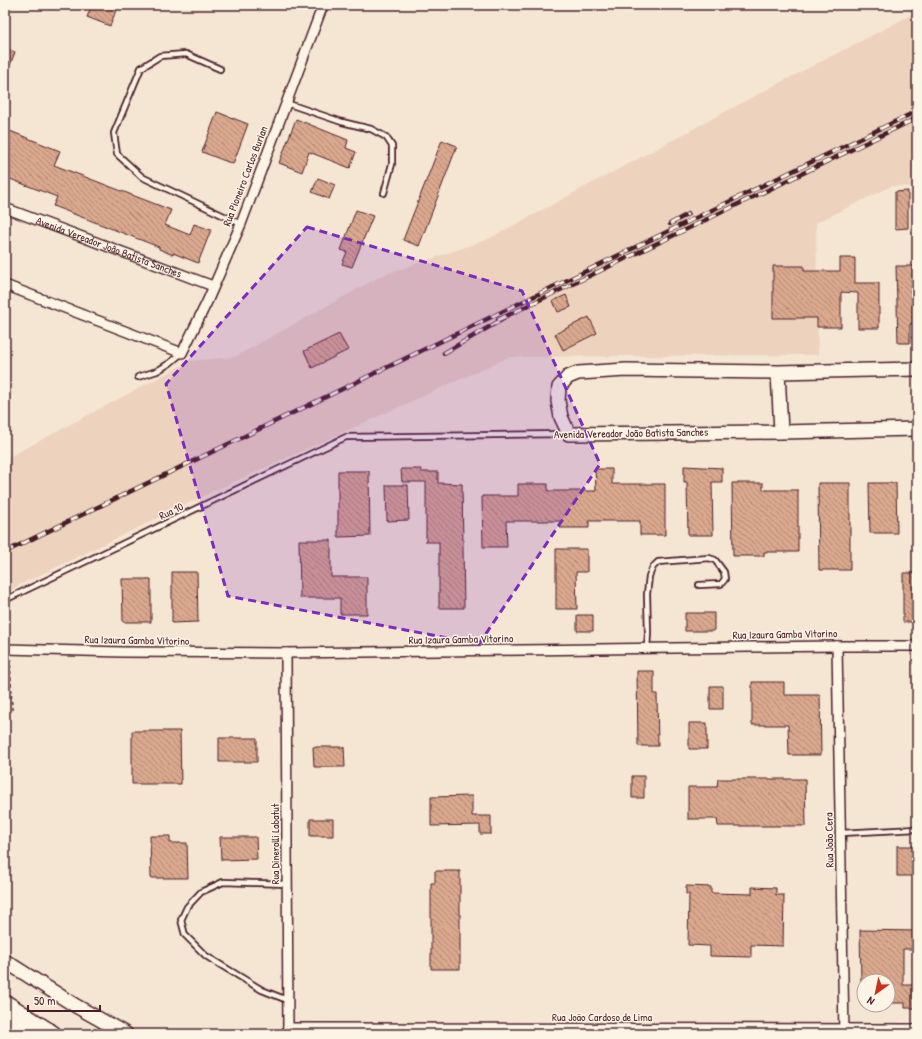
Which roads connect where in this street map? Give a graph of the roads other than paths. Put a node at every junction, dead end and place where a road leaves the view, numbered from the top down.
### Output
1 (323, 5) edge
2 (220, 69) dead end
3 (286, 103) junction
4 (384, 193) dead end
5 (5, 208) edge
6 (241, 224) junction
7 (5, 285) edge
8 (213, 286) junction
9 (182, 353) junction
10 (917, 369) edge
11 (778, 372) junction
12 (138, 377) dead end
13 (917, 429) edge
14 (781, 432) junction
15 (569, 434) junction
16 (346, 437) joint
17 (699, 586) dead end
18 (5, 600) edge
19 (837, 646) junction
20 (917, 646) edge
21 (647, 648) junction
22 (7, 649) edge
23 (286, 653) junction
24 (917, 829) edge
25 (841, 832) junction
26 (287, 884) junction
27 (5, 961) edge
28 (288, 1000) junction
29 (5, 1003) edge
30 (5, 1021) edge
31 (917, 1029) edge
32 (288, 1031) edge
33 (844, 1032) edge
34 (26, 1034) edge
35 (53, 1034) edge
36 (126, 1034) edge

1 - 3 street, Rua Pioneiro Carlos Burian
2 - 6 lane
3 - 4 lane
3 - 6 street, Rua Pioneiro Carlos Burian
5 - 8 street, Avenida Vereador João Batista Sanches
6 - 8 street, Rua Pioneiro Carlos Burian
7 - 9 street
8 - 9 street, Rua Pioneiro Carlos Burian
9 - 12 lane
10 - 11 street
11 - 14 street
11 - 15 street
13 - 14 street, Avenida Vereador João Batista Sanches
14 - 15 street, Avenida Vereador João Batista Sanches
15 - 16 lane, Avenida Vereador João Batista Sanches
16 - 18 lane, Rua 10
17 - 21 lane
19 - 20 street, Rua Izaura Gamba Vitorino
19 - 21 street, Rua Izaura Gamba Vitorino
19 - 25 street, Rua João Cera
21 - 23 street, Rua Izaura Gamba Vitorino
22 - 23 street, Rua Izaura Gamba Vitorino
23 - 26 street, Rua Dinerolli Labatut
24 - 25 lane
25 - 33 street, Rua João Cera
26 - 28 street, Rua Dinerolli Labatut
26 - 28 lane
27 - 36 street
28 - 32 street, Rua Dinerolli Labatut
29 - 35 highway
30 - 34 highway
31 - 33 street, Rua João Cardoso de Lima
32 - 33 street, Rua João Cardoso de Lima

